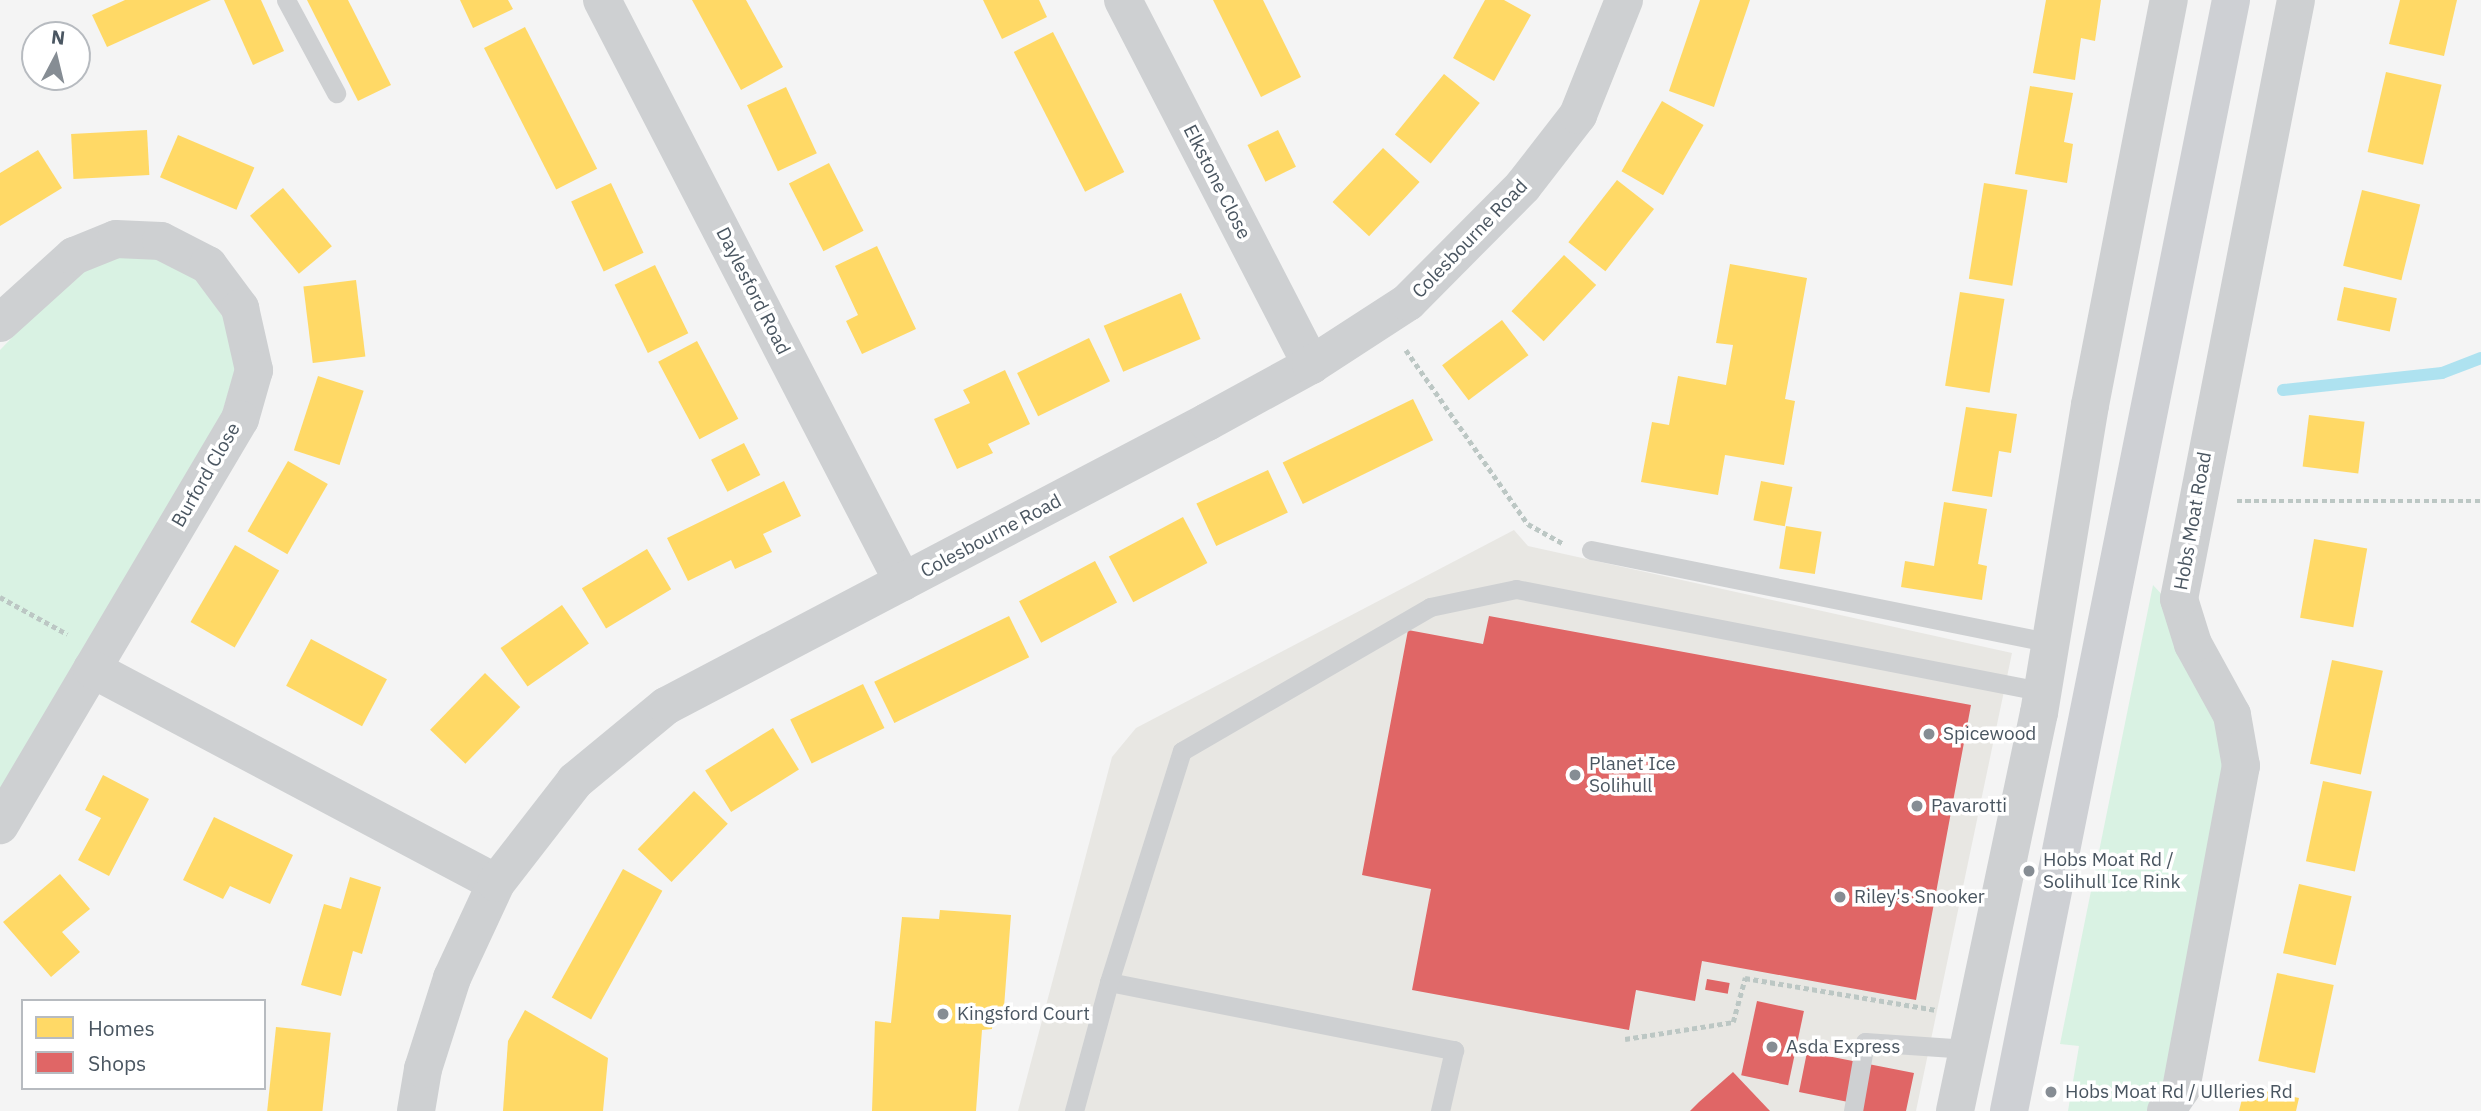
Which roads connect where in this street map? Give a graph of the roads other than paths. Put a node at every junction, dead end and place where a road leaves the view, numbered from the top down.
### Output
1 (286, 0) edge
2 (602, 0) edge
3 (1123, 0) edge
4 (1624, 0) edge
5 (2169, 0) edge
6 (2231, 0) edge
7 (2296, 0) edge
8 (336, 93) dead end
9 (0, 323) edge
10 (1311, 365) junction
11 (1591, 550) road end
12 (903, 582) junction
13 (2049, 642) junction
14 (97, 661) junction
15 (2039, 702) junction
16 (2085, 722) junction
17 (0, 825) edge
18 (496, 883) junction
19 (1109, 982) junction
20 (1970, 1041) junction
21 (2017, 1070) junction
22 (416, 1111) edge
23 (1074, 1111) edge
24 (1440, 1111) edge
25 (1853, 1111) edge
26 (1955, 1111) edge
27 (2009, 1111) edge
28 (2166, 1111) edge

1 - 8 lane
2 - 12 street, Daylesford Road
3 - 10 street, Elkstone Close
4 - 10 street, Colesbourne Road
5 - 13 street
6 - 16 main road
7 - 28 street, Hobs Moat Road
9 - 14 street, Burford Close
10 - 12 street, Colesbourne Road
11 - 13 lane
12 - 18 street, Colesbourne Road
13 - 15 street
14 - 17 street, Burford Close
14 - 18 street
15 - 16 street
15 - 19 lane
15 - 20 street
16 - 21 main road
18 - 22 street, Colesbourne Road
19 - 23 lane
19 - 24 lane
20 - 21 street
20 - 25 lane
20 - 26 street
21 - 27 main road

